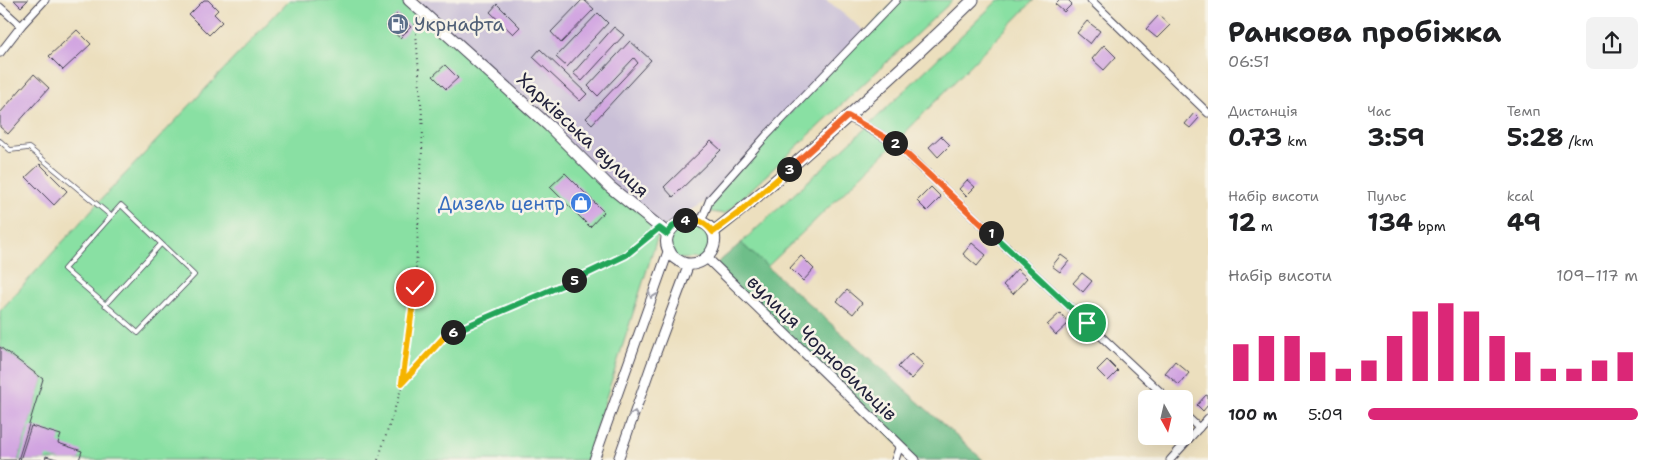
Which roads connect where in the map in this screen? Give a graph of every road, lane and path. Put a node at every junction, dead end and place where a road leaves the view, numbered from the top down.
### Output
1 (45, 0) edge
2 (896, 0) edge
3 (973, 0) edge
4 (1091, 0) edge
5 (412, 3) edge
6 (0, 7) edge
7 (21, 26) junction
8 (0, 53) edge
9 (1208, 113) edge
10 (848, 116) junction
11 (0, 141) edge
12 (111, 216) junction
13 (701, 222) junction
14 (663, 231) junction
15 (713, 232) junction
16 (161, 244) junction
17 (669, 249) junction
18 (707, 258) junction
19 (689, 264) junction
20 (105, 305) junction
21 (402, 383) junction
22 (1158, 390) edge
23 (1208, 418) edge
24 (1193, 423) edge
25 (1198, 428) junction
26 (900, 445) junction
27 (378, 460) edge
28 (594, 460) edge
29 (618, 460) edge
30 (895, 460) edge
31 (915, 460) edge
32 (1170, 460) edge

1 - 7 street
2 - 13 street
3 - 10 main road
4 - 9 street
5 - 14 main road, Харківська вулиця
5 - 21 path
6 - 7 street
7 - 8 street
10 - 15 main road
10 - 22 street
11 - 12 lane
12 - 16 lane
12 - 20 lane
13 - 14 main road
13 - 15 main road
14 - 17 main road
14 - 21 path
15 - 18 main road
16 - 20 lane
16 - 20 lane
17 - 19 main road
17 -> 28 street
18 - 19 main road
18 - 26 street, вулиця Чорнобильців
29 -> 19 street
21 - 27 path
23 - 25 street
24 - 25 street
25 - 32 street
26 - 30 street
26 - 31 street, вулиця Чорнобильців

